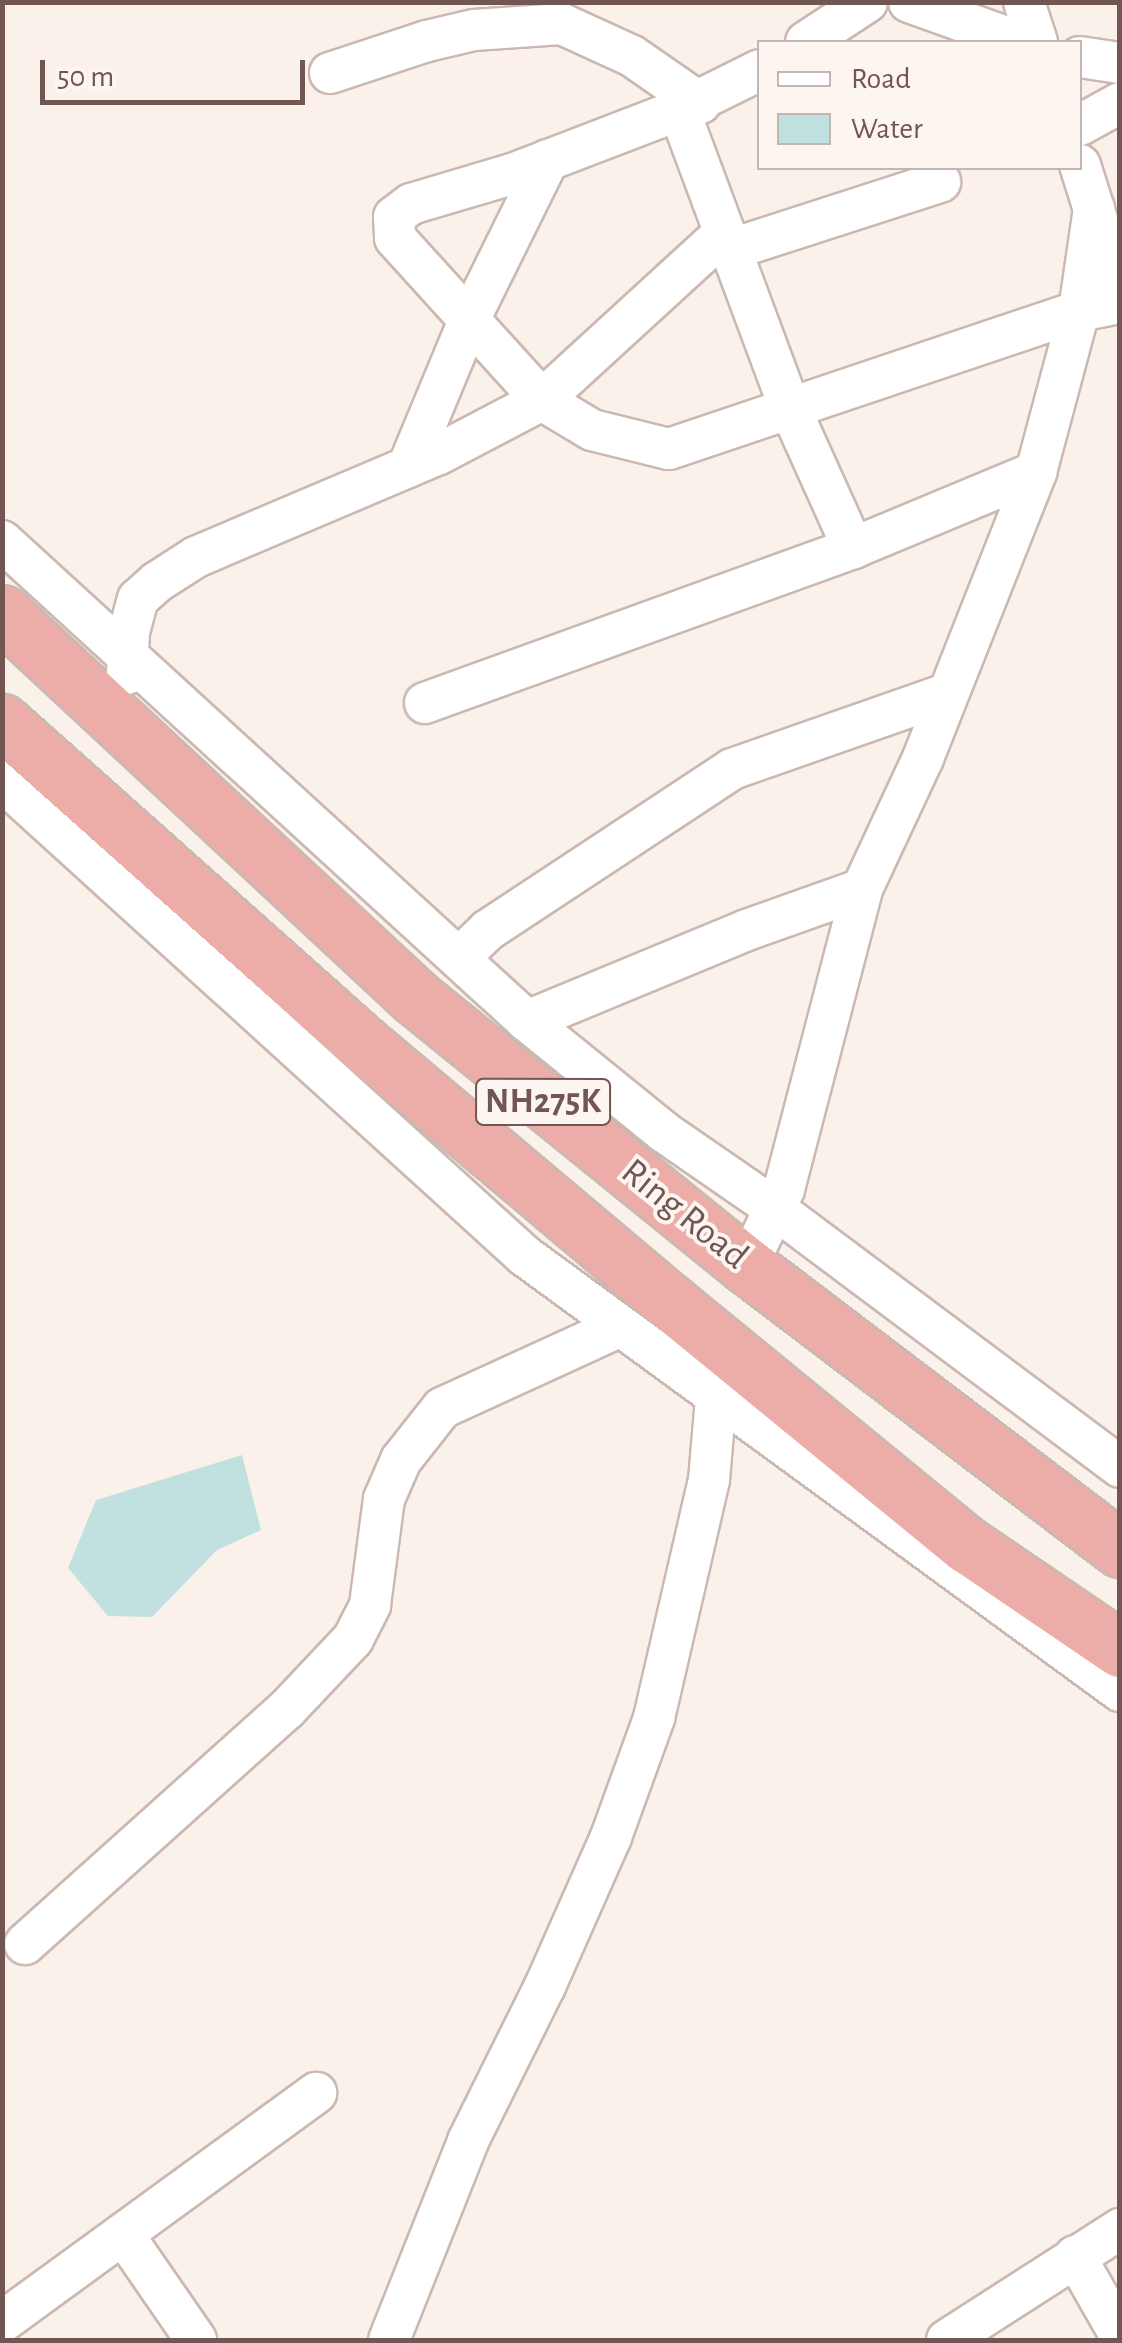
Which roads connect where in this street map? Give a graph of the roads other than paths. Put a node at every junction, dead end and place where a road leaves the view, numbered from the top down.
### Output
1 (867, 2) edge
2 (909, 2) edge
3 (1024, 2) edge
4 (809, 40) edge
5 (1014, 40) edge
6 (1036, 40) edge
7 (1082, 57) edge
8 (1120, 63) edge
9 (757, 72) edge
10 (330, 73) dead end
11 (1120, 103) edge
12 (690, 106) junction
13 (1082, 125) edge
14 (548, 160) junction
15 (1082, 170) edge
16 (940, 182) dead end
17 (1094, 208) junction
18 (726, 242) junction
19 (1120, 293) edge
20 (1120, 303) edge
21 (1078, 312) junction
22 (470, 316) junction
23 (542, 400) junction
24 (789, 406) junction
25 (408, 467) junction
26 (1036, 472) junction
27 (2, 541) edge
28 (852, 548) junction
29 (2, 613) edge
30 (128, 654) junction
31 (946, 694) junction
32 (425, 703) dead end
33 (2, 722) edge
34 (124, 723) junction
35 (2, 781) edge
36 (862, 889) junction
37 (459, 958) junction
38 (527, 1021) junction
39 (774, 1208) junction
40 (747, 1266) junction
41 (619, 1328) junction
42 (723, 1343) junction
43 (715, 1398) junction
44 (1120, 1467) edge
45 (1120, 1549) edge
46 (1120, 1649) edge
47 (1120, 1691) edge
48 (25, 1944) dead end
49 (316, 2093) dead end
50 (1120, 2229) edge
51 (123, 2234) junction
52 (1076, 2256) junction
53 (2, 2322) edge
54 (1120, 2335) edge
55 (196, 2340) edge
56 (390, 2340) edge
57 (947, 2340) edge

1 - 4 street
2 - 5 street
3 - 6 street
7 - 8 street
9 - 12 street
10 - 12 street
11 - 13 street
12 - 14 street
12 - 18 street
14 - 22 street
14 - 22 street
15 - 17 street
16 - 18 street
17 - 19 street
17 - 21 street
18 - 23 street
18 - 24 street
20 - 21 street
21 - 24 street
21 - 26 street
22 - 23 street
22 - 25 street
23 - 24 street
23 - 25 street
24 - 28 street
25 - 30 street
26 - 28 street
26 - 31 street
27 - 30 street
28 - 32 street
29 - 34 highway, Ring Road / NH275K
30 - 34 street
30 - 37 street
31 - 36 street
31 - 37 street
33 - 42 highway, Ring Road / NH275K
34 - 40 highway, Ring Road / NH275K
35 - 41 street
36 - 38 street
36 - 39 street
37 - 38 street
38 - 39 street
39 - 40 street
39 - 44 street
40 - 45 highway, Ring Road / NH275K
41 - 43 street
41 - 48 street
42 - 43 street
42 - 46 highway, Ring Road / NH275K
43 - 47 street
43 - 56 street
49 - 51 street
50 - 52 street
51 - 53 street
51 - 55 street
52 - 54 street
52 - 57 street

